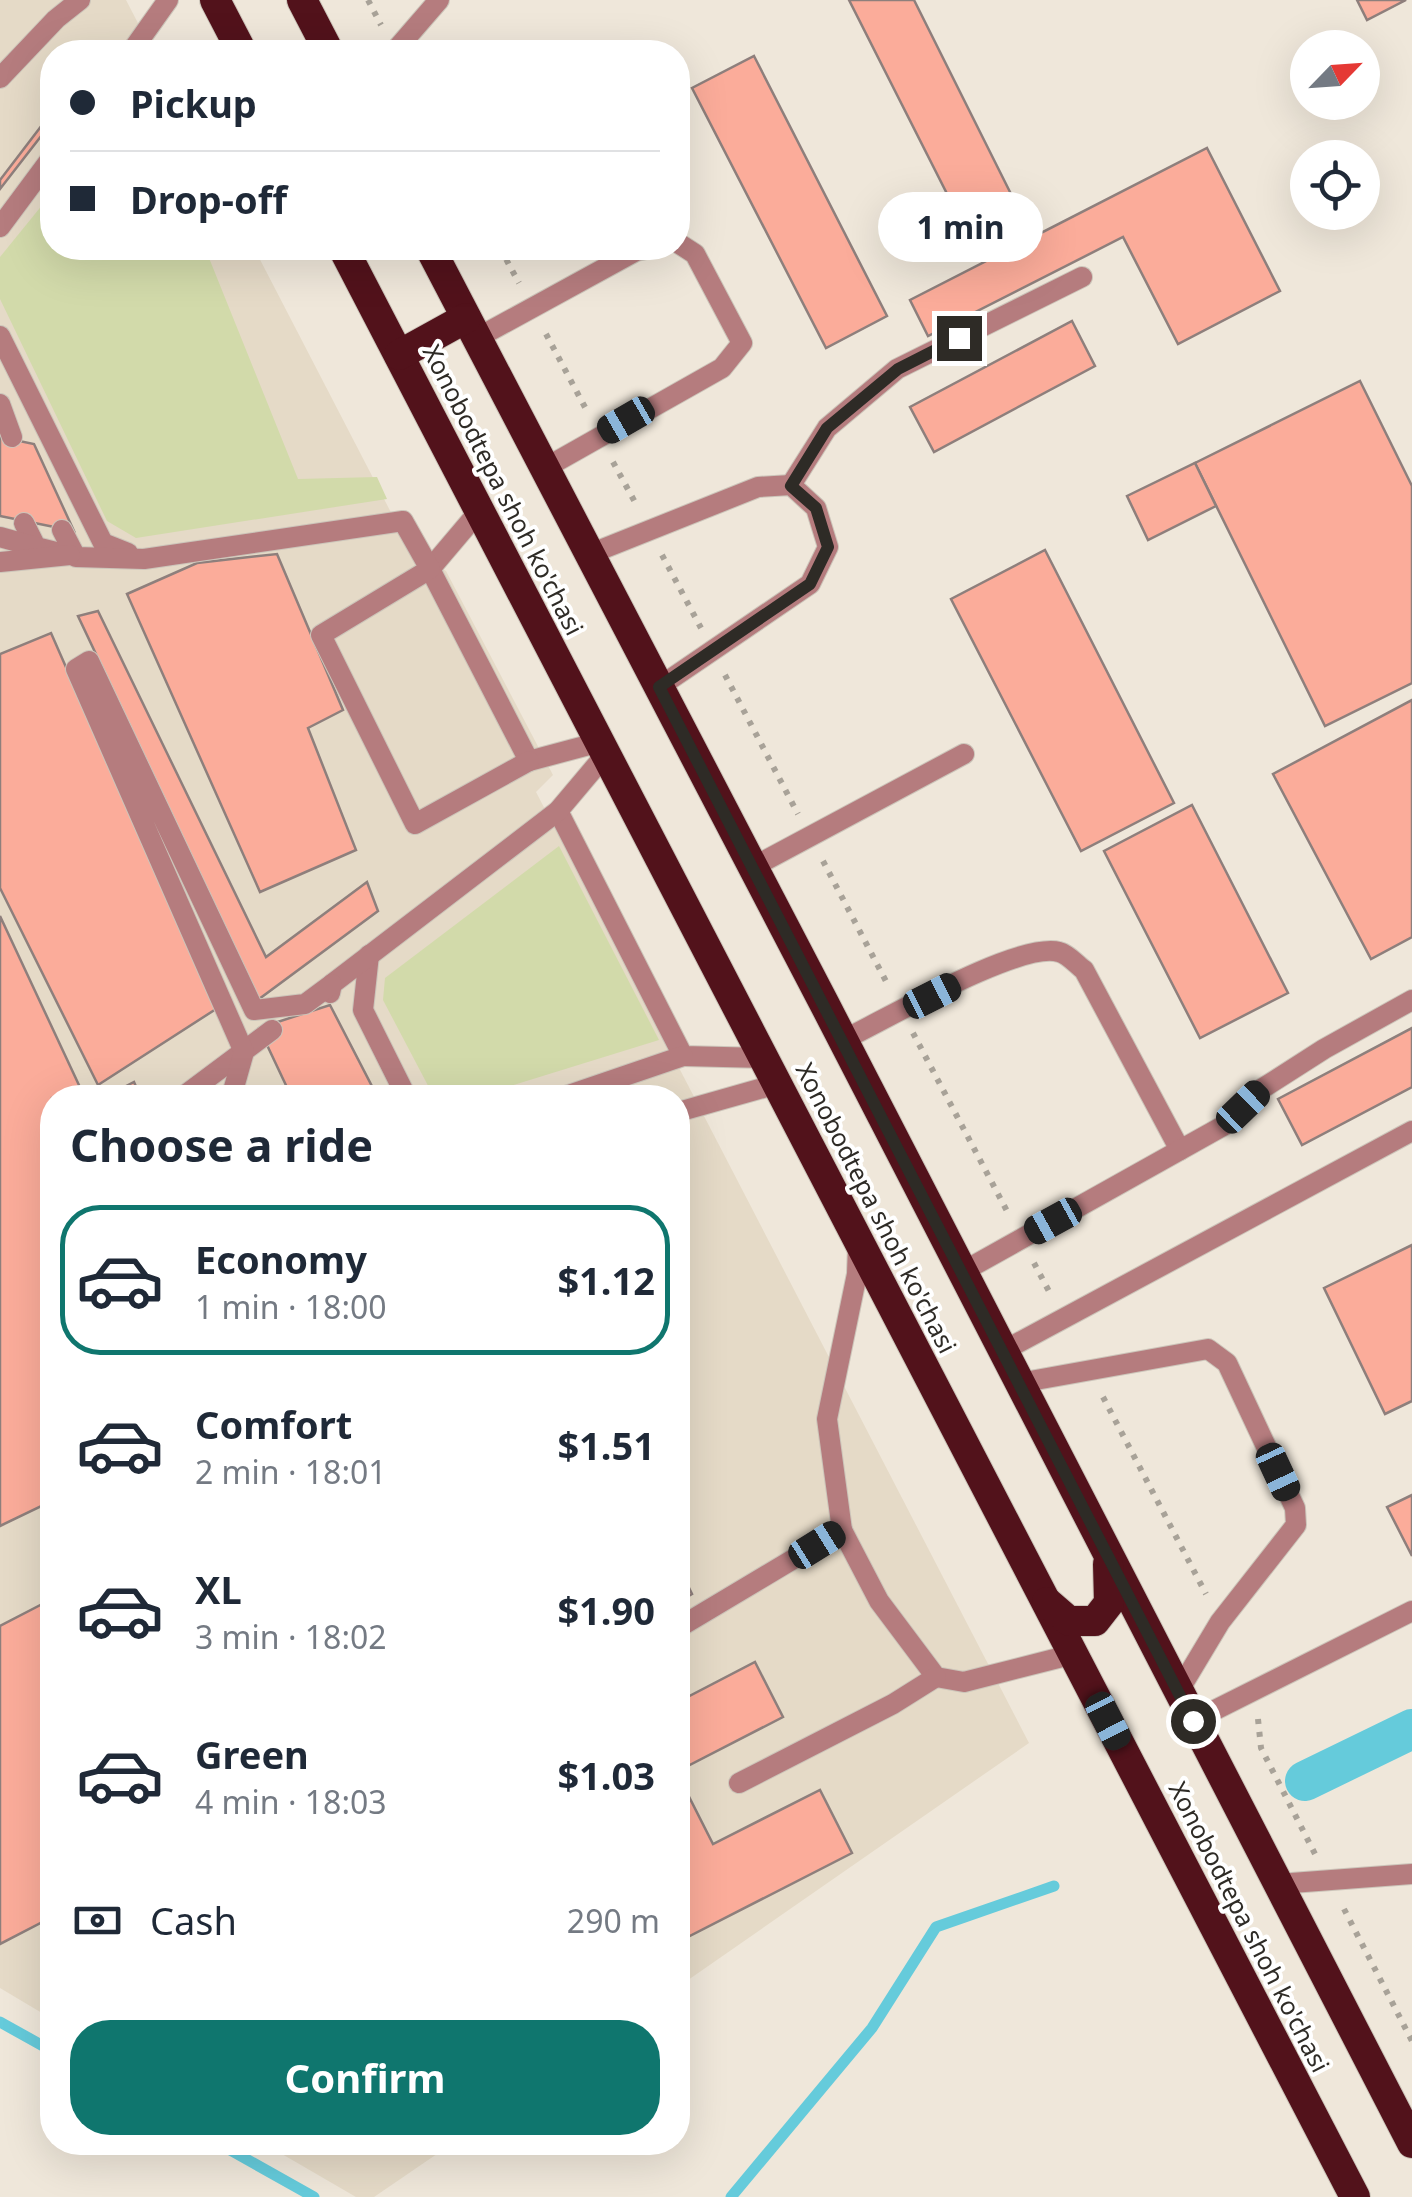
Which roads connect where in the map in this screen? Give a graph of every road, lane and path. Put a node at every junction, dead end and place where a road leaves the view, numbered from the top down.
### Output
1 (80, 0) edge
2 (168, 0) edge
3 (215, 0) edge
4 (302, 0) edge
5 (439, 0) edge
6 (140, 40) edge
7 (236, 40) edge
8 (323, 40) edge
9 (404, 40) edge
10 (0, 78) edge
11 (40, 174) edge
12 (0, 228) edge
13 (690, 251) edge
14 (349, 260) edge
15 (436, 260) edge
16 (506, 260) edge
17 (620, 260) edge
18 (1082, 277) dead end
19 (532, 308) junction
20 (472, 328) junction
21 (0, 336) edge
22 (399, 355) junction
23 (0, 404) edge
24 (600, 436) junction
25 (12, 437) dead end
26 (545, 468) junction
27 (791, 486) junction
28 (480, 510) junction
29 (24, 523) dead end
30 (62, 530) dead end
31 (649, 530) junction
32 (0, 537) edge
33 (36, 547) junction
34 (590, 554) junction
35 (73, 556) junction
36 (144, 559) junction
37 (0, 562) edge
38 (430, 569) junction
39 (714, 652) junction
40 (659, 687) junction
41 (603, 748) junction
42 (964, 754) dead end
43 (529, 760) junction
44 (558, 811) junction
45 (810, 836) junction
46 (753, 867) junction
47 (369, 954) junction
48 (1412, 1000) edge
49 (902, 1011) junction
50 (272, 1030) dead end
51 (843, 1040) junction
52 (244, 1052) junction
53 (683, 1056) junction
54 (771, 1071) junction
55 (199, 1085) edge
56 (235, 1085) edge
57 (400, 1085) edge
58 (598, 1085) edge
59 (690, 1107) edge
60 (1412, 1130) edge
61 (1180, 1150) junction
62 (858, 1239) junction
63 (1021, 1239) junction
64 (962, 1272) junction
65 (1064, 1320) junction
66 (1003, 1352) junction
67 (1090, 1371) junction
68 (1019, 1383) junction
69 (842, 1530) junction
70 (1107, 1554) junction
71 (1045, 1600) junction
72 (1412, 1611) edge
73 (690, 1621) edge
74 (1220, 1622) junction
75 (1074, 1654) junction
76 (936, 1678) junction
77 (1256, 1690) junction
78 (1178, 1692) junction
79 (1193, 1721) junction
80 (739, 1782) dead end
81 (1412, 1874) edge
82 (1328, 1879) junction
83 (1278, 1884) junction
84 (1412, 2042) edge
85 (1412, 2143) edge
86 (1335, 2158) junction
87 (1341, 2197) edge
88 (1355, 2197) edge

1 - 10 lane
2 - 6 lane
3 - 7 highway
4 - 8 highway
5 - 9 lane
11 - 12 lane
13 - 24 lane
14 - 22 highway, Xonobodtepa shoh ko'chasi
15 - 20 highway, Xonobodtepa shoh ko'chasi
16 - 19 path
17 - 19 lane
18 - 27 lane
19 - 20 lane
19 - 24 path
20 - 22 highway
20 - 26 highway, Xonobodtepa shoh ko'chasi
21 - 36 lane
22 - 28 highway, Xonobodtepa shoh ko'chasi
23 - 25 lane
24 - 26 lane
24 - 31 path
26 - 34 highway, Xonobodtepa shoh ko'chasi
27 - 31 lane
27 - 39 lane
28 - 38 lane
28 - 41 highway, Xonobodtepa shoh ko'chasi
29 - 33 lane
30 - 35 lane
31 - 34 lane
31 - 39 path
32 - 33 lane
33 - 35 lane
34 - 40 highway, Xonobodtepa shoh ko'chasi
35 - 36 lane
35 - 37 lane
36 - 38 lane
38 - 43 lane
38 - 43 lane
39 - 40 lane
39 - 45 path
40 - 46 highway, Xonobodtepa shoh ko'chasi
41 - 43 lane
41 - 44 lane
41 - 54 highway, Xonobodtepa shoh ko'chasi
42 - 45 lane
44 - 47 lane
44 - 53 lane
45 - 46 lane
45 - 49 path
46 - 51 highway, Xonobodtepa shoh ko'chasi
47 - 52 lane
47 - 57 lane
48 - 61 lane
49 - 51 lane
49 - 61 lane
49 - 63 path
50 - 52 lane
51 - 64 highway, Xonobodtepa shoh ko'chasi
52 - 55 lane
52 - 56 lane
53 - 54 lane
53 - 58 lane
54 - 59 lane
54 - 62 highway, Xonobodtepa shoh ko'chasi
60 - 65 lane
61 - 63 lane
62 - 69 lane
62 - 71 highway, Xonobodtepa shoh ko'chasi
63 - 64 lane
63 - 65 path
64 - 66 highway, Xonobodtepa shoh ko'chasi
65 - 66 lane
66 - 68 highway, Xonobodtepa shoh ko'chasi
67 - 68 lane
67 - 74 path
67 - 74 lane
68 - 70 highway, Xonobodtepa shoh ko'chasi
69 - 73 lane
69 - 76 lane
70 - 71 highway
70 - 78 highway, Xonobodtepa shoh ko'chasi
71 - 75 highway, Xonobodtepa shoh ko'chasi
72 - 77 lane
74 - 78 lane
75 - 76 lane
75 - 86 highway, Xonobodtepa shoh ko'chasi
76 - 80 lane
77 - 79 lane
77 - 82 path
78 - 79 highway, Xonobodtepa shoh ko'chasi
79 - 83 highway, Xonobodtepa shoh ko'chasi
81 - 82 lane
82 - 83 lane
82 - 84 path
83 - 85 highway, Xonobodtepa shoh ko'chasi
86 - 87 lane
86 - 88 highway, Xonobodtepa shoh ko'chasi

